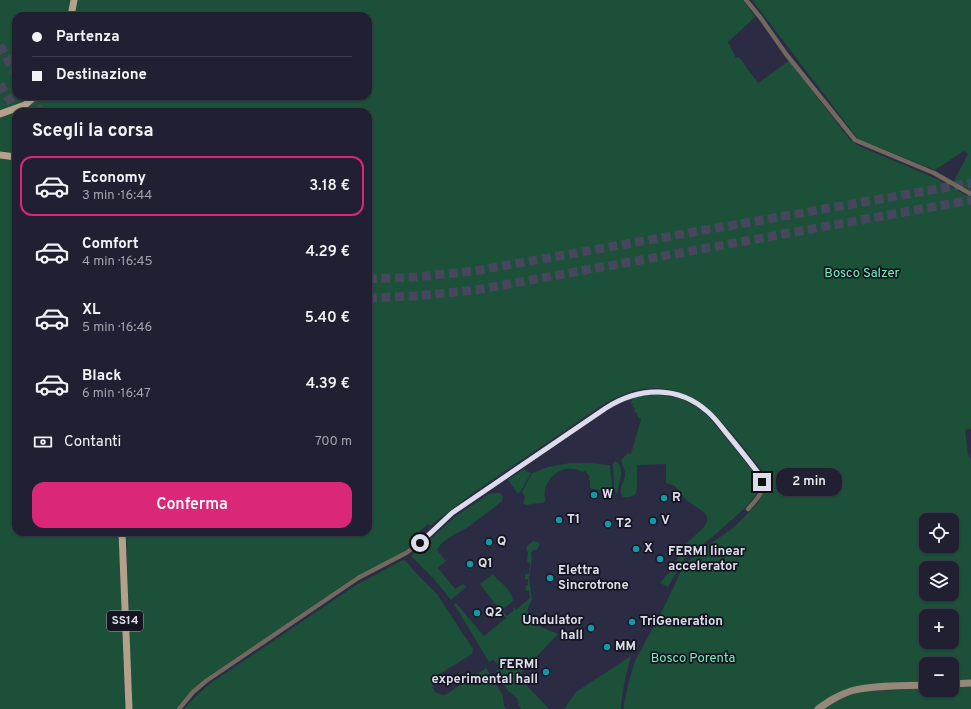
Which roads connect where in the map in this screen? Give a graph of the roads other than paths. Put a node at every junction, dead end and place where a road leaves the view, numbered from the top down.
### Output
1 (74, 0) edge
2 (746, 0) edge
3 (72, 12) edge
4 (31, 100) edge
5 (17, 108) edge
6 (12, 110) edge
7 (0, 114) edge
8 (0, 155) edge
9 (12, 156) edge
10 (971, 194) edge
11 (748, 509) dead end
12 (122, 536) edge
13 (971, 683) edge
14 (959, 684) edge
15 (919, 686) edge
16 (129, 709) edge
17 (179, 709) edge
18 (818, 709) edge

1 - 3 main road
2 - 10 street
4 - 5 main road
6 - 7 main road
8 - 9 main road
11 - 17 street
12 - 16 main road, SS14
13 - 14 main road
15 - 18 main road

